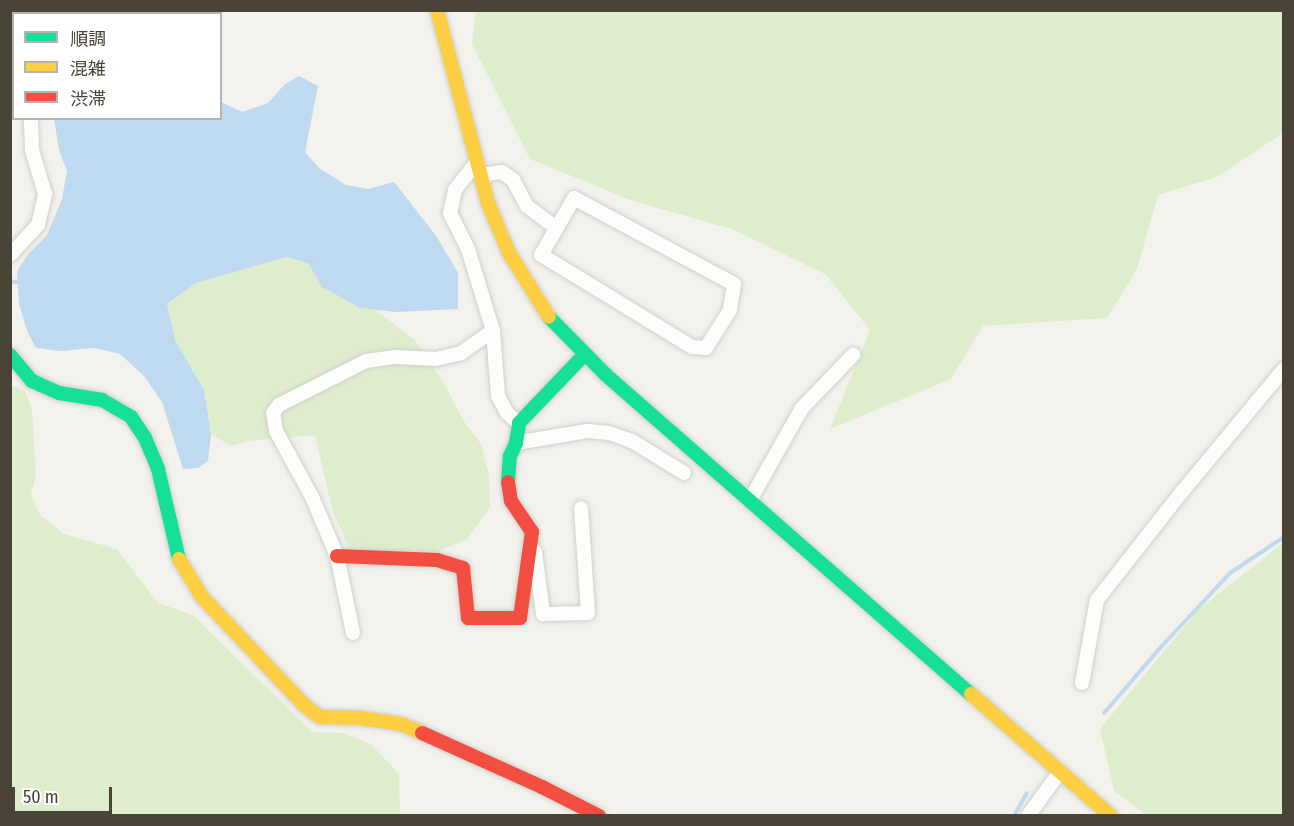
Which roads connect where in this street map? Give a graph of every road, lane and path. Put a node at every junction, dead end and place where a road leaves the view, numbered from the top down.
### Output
1 (437, 10) edge
2 (31, 120) edge
3 (478, 169) junction
4 (556, 228) junction
5 (10, 255) edge
6 (493, 331) junction
7 (585, 354) junction
8 (853, 355) dead end
9 (10, 356) edge
10 (1284, 369) edge
11 (519, 423) junction
12 (516, 443) junction
13 (684, 473) dead end
14 (750, 500) junction
15 (581, 508) dead end
16 (532, 532) junction
17 (337, 556) junction
18 (353, 633) dead end
19 (1082, 683) dead end
20 (1059, 772) junction
21 (599, 816) edge
22 (1028, 816) edge
23 (1111, 816) edge

1 - 3 street
2 - 5 street
3 - 4 street
3 - 6 street
3 - 7 street
4 - 4 street
6 - 11 street
6 - 17 street
7 - 11 street
7 - 14 street
8 - 14 street
9 - 21 street
10 - 19 street
11 - 12 street
12 - 13 street
12 - 16 street
14 - 20 street
15 - 16 street
16 - 17 street
17 - 18 street
20 - 22 street
20 - 23 street

